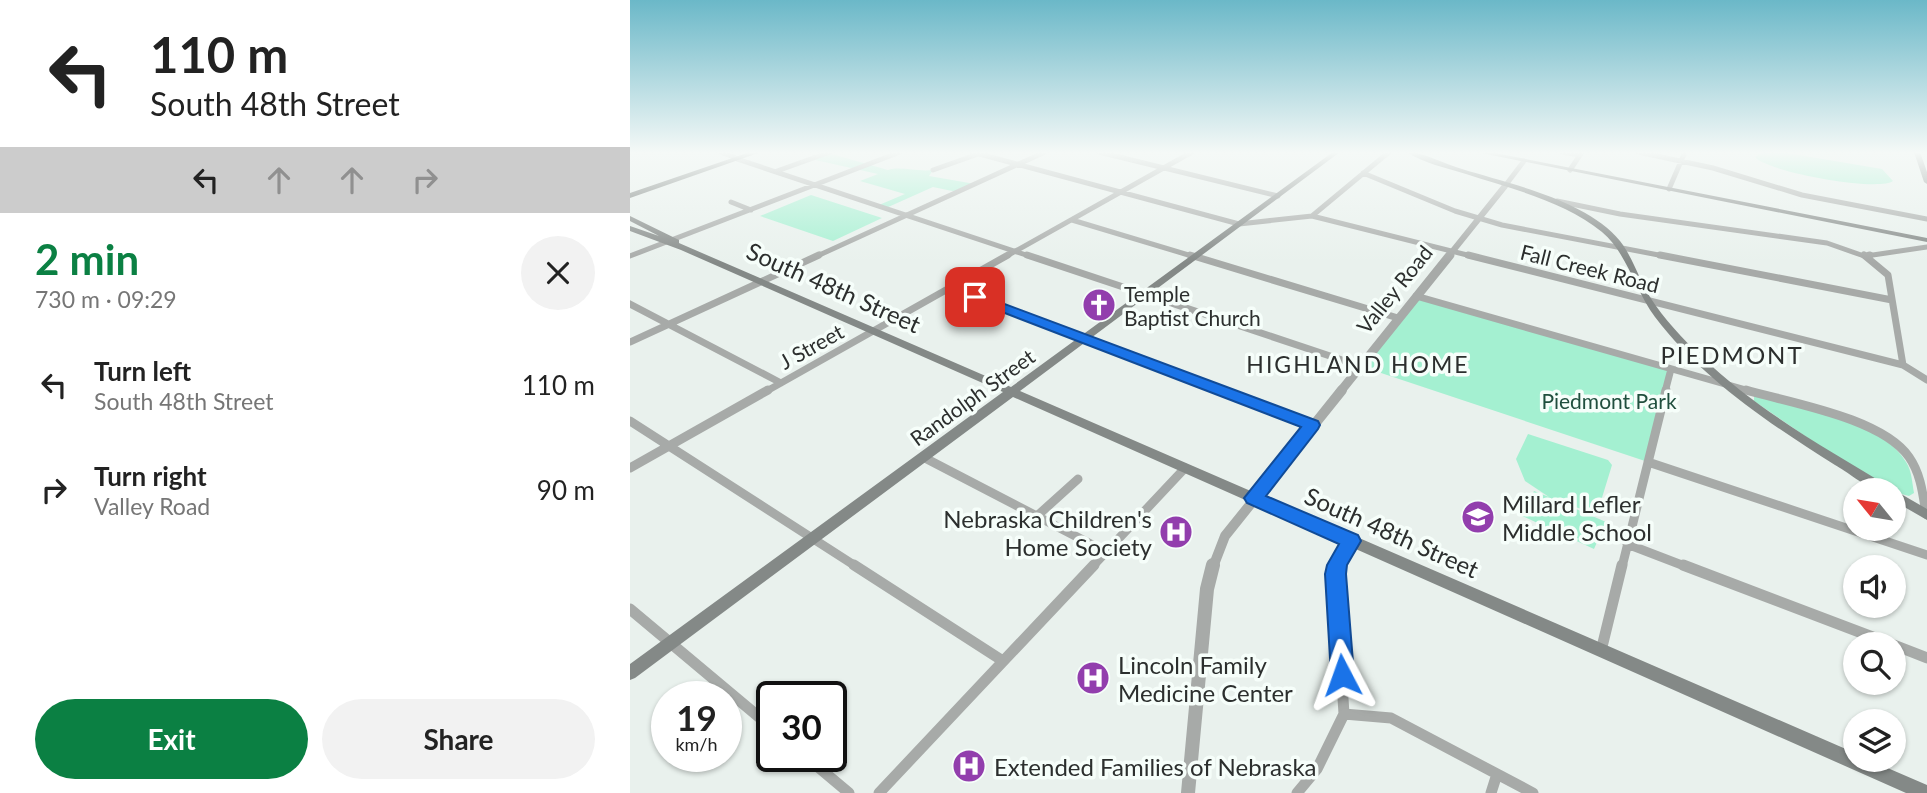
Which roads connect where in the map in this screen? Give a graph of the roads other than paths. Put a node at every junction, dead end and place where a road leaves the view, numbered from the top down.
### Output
1 (803, 189) edge
2 (831, 189) edge
3 (964, 189) edge
4 (1110, 189) edge
5 (1126, 189) edge
6 (1249, 189) edge
7 (1287, 189) edge
8 (1344, 189) edge
9 (1403, 189) edge
10 (1503, 189) edge
11 (1515, 189) edge
12 (1669, 189) edge
13 (1778, 189) edge
14 (1121, 192) junction
15 (1278, 196) junction
16 (1540, 197) junction
17 (731, 202) dead end
18 (1592, 209) junction
19 (751, 210) junction
20 (907, 215) junction
21 (1582, 215) junction
22 (1312, 216) junction
23 (630, 218) edge
24 (1478, 219) junction
25 (1927, 219) edge
26 (1072, 220) junction
27 (1240, 224) junction
28 (630, 228) edge
29 (1927, 240) edge
30 (668, 241) junction
31 (1927, 247) edge
32 (1624, 249) junction
33 (1016, 251) junction
34 (1452, 251) junction
35 (630, 256) edge
36 (1196, 256) junction
37 (1866, 256) junction
38 (761, 282) junction
39 (950, 288) junction
40 (1144, 294) junction
41 (1416, 296) junction
42 (1648, 300) junction
43 (1892, 300) junction
44 (630, 304) edge
45 (1398, 318) junction
46 (669, 325) junction
47 (874, 331) junction
48 (1084, 339) junction
49 (630, 342) edge
50 (1903, 365) junction
51 (1360, 366) junction
52 (1671, 369) junction
53 (1927, 380) edge
54 (781, 383) junction
55 (1726, 384) junction
56 (1012, 392) junction
57 (630, 421) edge
58 (1312, 425) junction
59 (669, 446) junction
60 (923, 457) junction
61 (1648, 462) junction
62 (630, 468) edge
63 (1185, 468) junction
64 (1867, 478) edge
65 (1078, 479) dead end
66 (1253, 498) junction
67 (1906, 502) edge
68 (1926, 515) edge
69 (1037, 516) junction
70 (813, 538) junction
71 (1351, 541) junction
72 (1627, 544) junction
73 (1106, 552) junction
74 (1927, 555) edge
75 (630, 609) edge
76 (1858, 632) edge
77 (671, 643) junction
78 (1906, 650) edge
79 (1601, 651) junction
80 (1927, 658) edge
81 (1003, 662) junction
82 (630, 673) edge
83 (1344, 714) junction
84 (756, 715) edge
85 (824, 772) edge
86 (1497, 774) junction
87 (849, 793) edge
88 (879, 793) edge
89 (1188, 793) edge
90 (1297, 793) edge
91 (1491, 793) edge
92 (1533, 793) edge
93 (1926, 793) edge

1 - 19 street
2 - 20 street
3 - 20 street
4 - 14 street
5 - 14 street, J Street
6 - 15 street
7 - 15 main road, Randolph Street
8 - 22 street
9 - 24 street
10 - 24 street, Valley Road
11 - 16 main road
12 - 29 main road
13 - 25 street
14 - 26 street, J Street
14 - 27 street
15 - 27 main road, Randolph Street
16 - 18 street
16 - 21 main road
17 - 19 street
18 - 21 street
18 - 37 street
19 - 30 street
20 - 33 street
20 - 38 street
21 - 32 main road
22 - 27 street, Fall Creek Road
22 - 34 street, Fall Creek Road
23 - 30 main road, South 48th Street
24 - 32 street
24 - 34 street, Valley Road
26 - 33 street, J Street
26 - 36 street
27 - 36 main road, Randolph Street
28 - 30 main road, South 48th Street
30 - 35 street
30 - 38 main road, South 48th Street
31 - 37 street
32 - 42 main road
32 - 43 street
33 - 39 street, J Street
33 - 40 street
34 - 41 street, Valley Road
34 - 42 street, Fall Creek Road
36 - 40 main road, Randolph Street
36 - 45 street
37 - 43 street
38 - 46 street
38 - 47 main road, South 48th Street
39 - 47 street, J Street
39 - 48 street
40 - 48 main road, Randolph Street
40 - 51 street
41 - 45 street, Valley Road
41 - 52 street
42 - 50 street, Fall Creek Road
42 - 55 main road
43 - 50 street
44 - 46 street
45 - 51 street, Valley Road
46 - 49 street
46 - 54 street
47 - 54 street, J Street
47 - 56 main road, South 48th Street
48 - 56 main road, Randolph Street
48 - 58 street
50 - 53 street, Fall Creek Road
51 - 58 street, Valley Road
52 - 55 street
52 - 61 street
54 - 59 street, J Street
55 - 64 main road
55 - 68 street
56 - 60 main road, Randolph Street
56 - 63 main road, South 48th Street
57 - 59 street
58 - 66 street, Valley Road
59 - 62 street, J Street
59 - 70 street
60 - 69 street
60 - 70 main road, Randolph Street
61 - 72 street
61 - 74 street
63 - 66 main road, South 48th Street
63 - 73 street
65 - 69 street
66 - 71 main road, South 48th Street
66 - 89 street, Valley Road
67 - 68 main road
69 - 73 street
70 - 77 main road, Randolph Street
70 - 81 street
71 - 79 main road, South 48th Street
71 - 83 street
72 - 76 street
72 - 79 street
73 - 81 street
75 - 77 street
77 - 82 main road, Randolph Street
77 - 84 street
78 - 80 street
79 - 93 main road, South 48th Street
81 - 88 street
83 - 86 street
83 - 90 street
85 - 87 street
86 - 91 street
86 - 92 street

